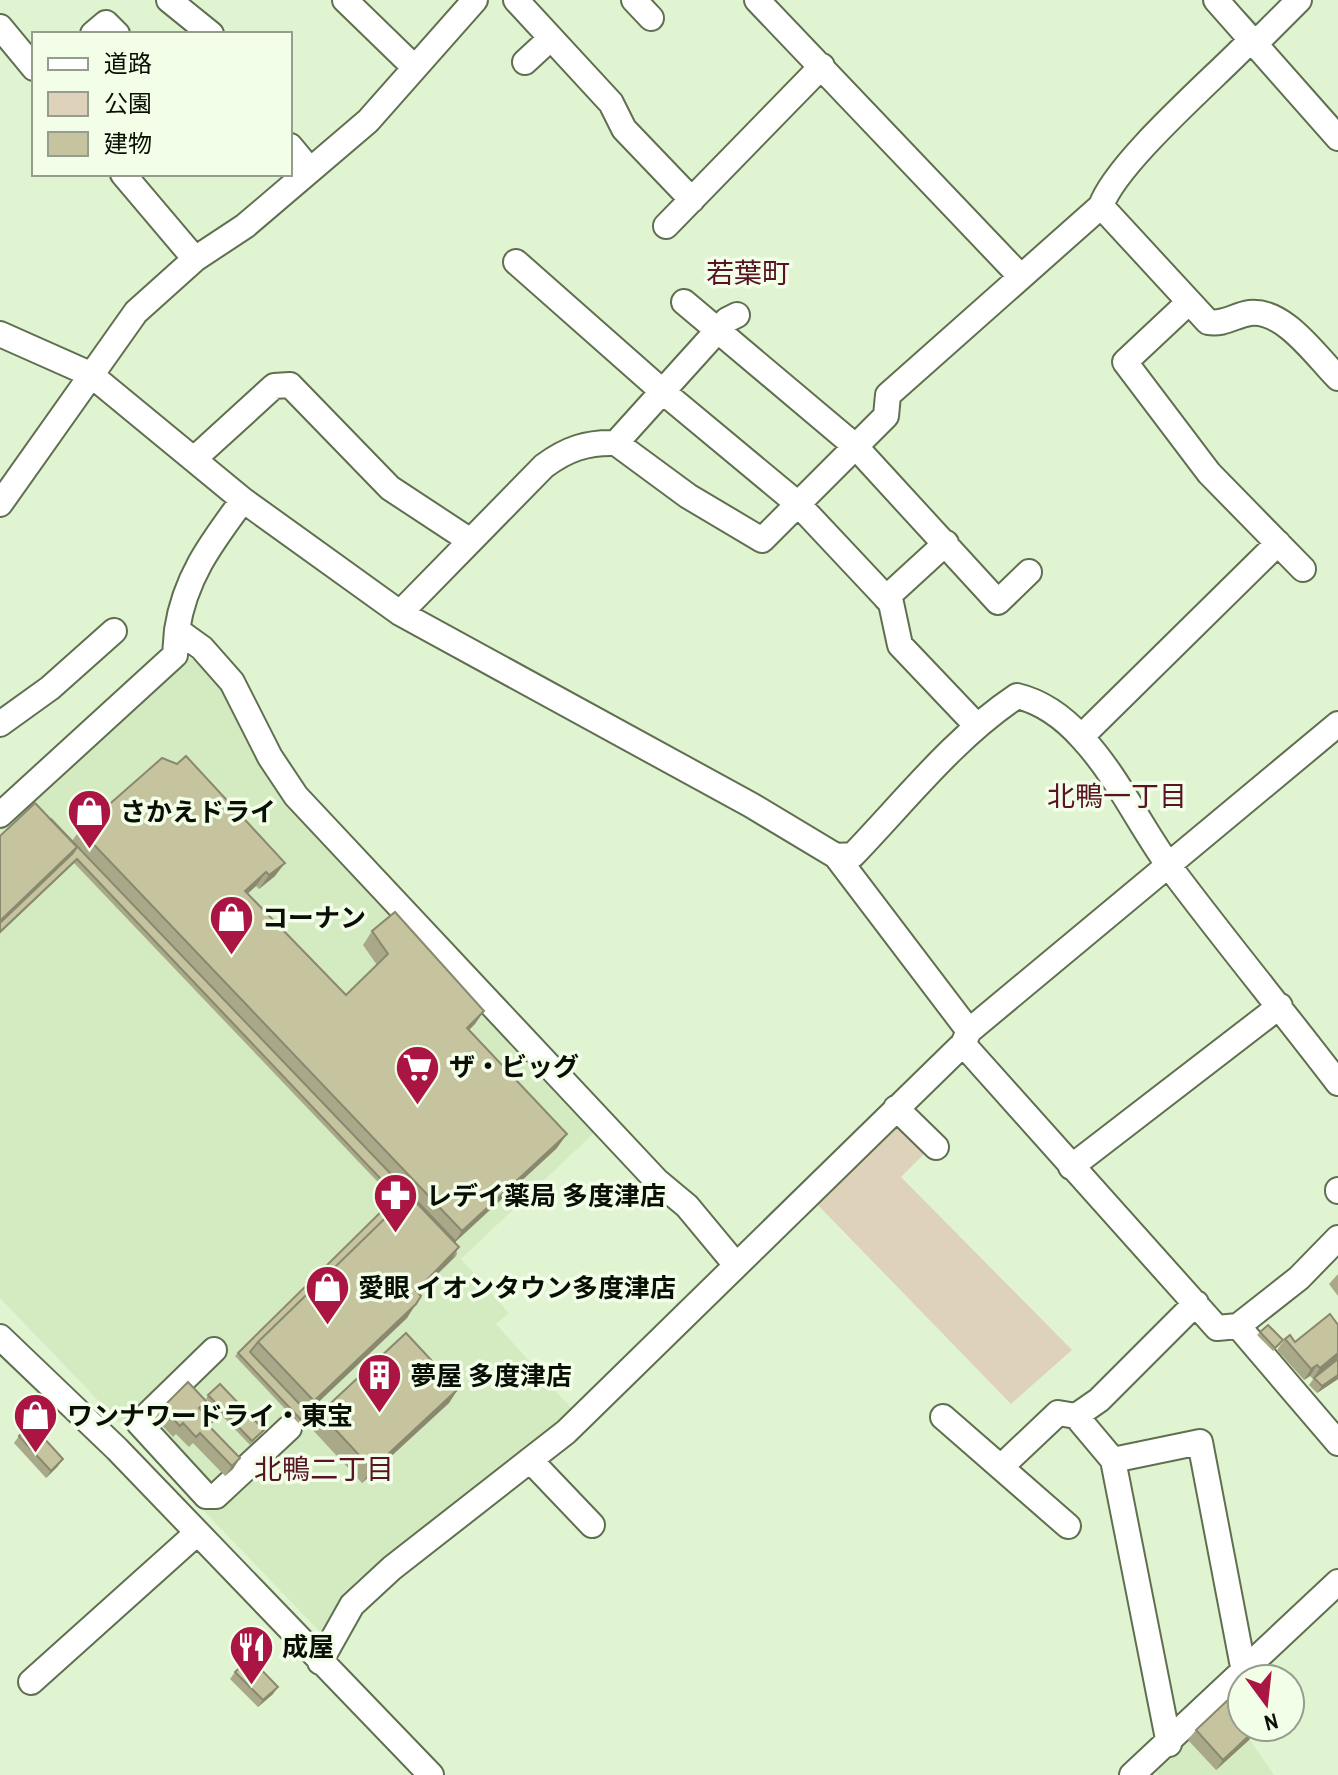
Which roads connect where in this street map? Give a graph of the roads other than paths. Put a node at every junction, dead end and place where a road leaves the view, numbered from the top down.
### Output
1 (169, 0) edge
2 (345, 0) edge
3 (475, 0) edge
4 (516, 0) edge
5 (634, 0) edge
6 (757, 0) edge
7 (1216, 0) edge
8 (1299, 0) edge
9 (651, 18) dead end
10 (0, 27) edge
11 (95, 32) edge
12 (115, 32) edge
13 (209, 32) edge
14 (551, 38) junction
15 (1254, 41) junction
16 (525, 62) dead end
17 (32, 66) edge
18 (413, 66) junction
19 (822, 66) junction
20 (1338, 138) edge
21 (292, 148) edge
22 (310, 170) junction
23 (125, 176) edge
24 (692, 200) junction
25 (1101, 206) junction
26 (666, 226) dead end
27 (195, 259) junction
28 (516, 262) dead end
29 (1021, 277) junction
30 (684, 302) dead end
31 (1189, 302) junction
32 (727, 323) junction
33 (0, 334) edge
34 (90, 374) junction
35 (1338, 378) edge
36 (662, 391) junction
37 (616, 443) junction
38 (855, 446) junction
39 (194, 459) junction
40 (243, 500) junction
41 (0, 504) edge
42 (798, 504) junction
43 (469, 540) junction
44 (946, 543) junction
45 (1278, 543) junction
46 (1303, 569) dead end
47 (1029, 572) dead end
48 (886, 598) junction
49 (400, 613) junction
50 (177, 630) junction
51 (114, 631) dead end
52 (0, 724) edge
53 (1338, 724) edge
54 (977, 726) junction
55 (1081, 737) junction
56 (0, 815) edge
57 (836, 856) junction
58 (1170, 867) junction
59 (1280, 1006) junction
60 (966, 1037) junction
61 (1338, 1083) edge
62 (896, 1108) junction
63 (936, 1147) dead end
64 (1071, 1167) junction
65 (1338, 1238) edge
66 (736, 1265) junction
67 (1196, 1303) junction
68 (1238, 1326) junction
69 (0, 1337) edge
70 (214, 1350) dead end
71 (1076, 1416) junction
72 (943, 1417) dead end
73 (289, 1428) dead end
74 (1338, 1443) edge
75 (530, 1460) junction
76 (1113, 1460) junction
77 (1001, 1467) junction
78 (592, 1525) dead end
79 (1068, 1526) dead end
80 (197, 1533) junction
81 (1338, 1582) edge
82 (320, 1662) junction
83 (1242, 1663) edge
84 (1253, 1663) edge
85 (31, 1682) dead end
86 (1226, 1689) edge
87 (1169, 1744) junction
88 (1143, 1771) edge
89 (431, 1775) edge

1 - 13 street
2 - 18 street
3 - 18 street
4 - 14 street
5 - 9 street
6 - 19 street
7 - 15 street
8 - 15 street
10 - 17 street
11 - 12 street
14 - 16 street
14 - 24 street
15 - 20 street
15 - 25 street
18 - 22 street
19 - 24 street
19 - 29 street
21 - 22 street
22 - 27 street
23 - 27 street
24 - 26 street
25 - 29 street
25 - 31 street
27 - 34 street
28 - 36 street
29 - 38 street
30 - 32 street
31 - 35 street
31 - 45 street
32 - 36 street
32 - 38 street
33 - 34 street
34 - 39 street
34 - 41 street
36 - 37 street
36 - 42 street
37 - 42 street
37 - 43 street
38 - 42 street
38 - 44 street
39 - 40 street
39 - 43 street
40 - 49 street
40 - 50 street
42 - 48 street
43 - 49 street
44 - 47 street
44 - 48 street
45 - 46 street
45 - 55 street
48 - 54 street
49 - 57 street
50 - 56 street
50 - 66 street
51 - 52 street
53 - 58 street
54 - 55 street
54 - 57 street
55 - 58 street
57 - 60 street
58 - 59 street
58 - 60 street
59 - 61 street
59 - 64 street
60 - 62 street
60 - 64 street
62 - 63 street
62 - 66 street
64 - 67 street
65 - 68 street
66 - 75 street
67 - 68 street
67 - 71 street
68 - 74 street
69 - 80 street
70 - 73 street
71 - 76 street
71 - 77 street
72 - 77 street
75 - 78 street
75 - 82 street
76 - 83 street
76 - 87 street
77 - 79 street
80 - 82 street
80 - 85 street
81 - 84 street
82 - 89 street
86 - 87 street
87 - 88 street

